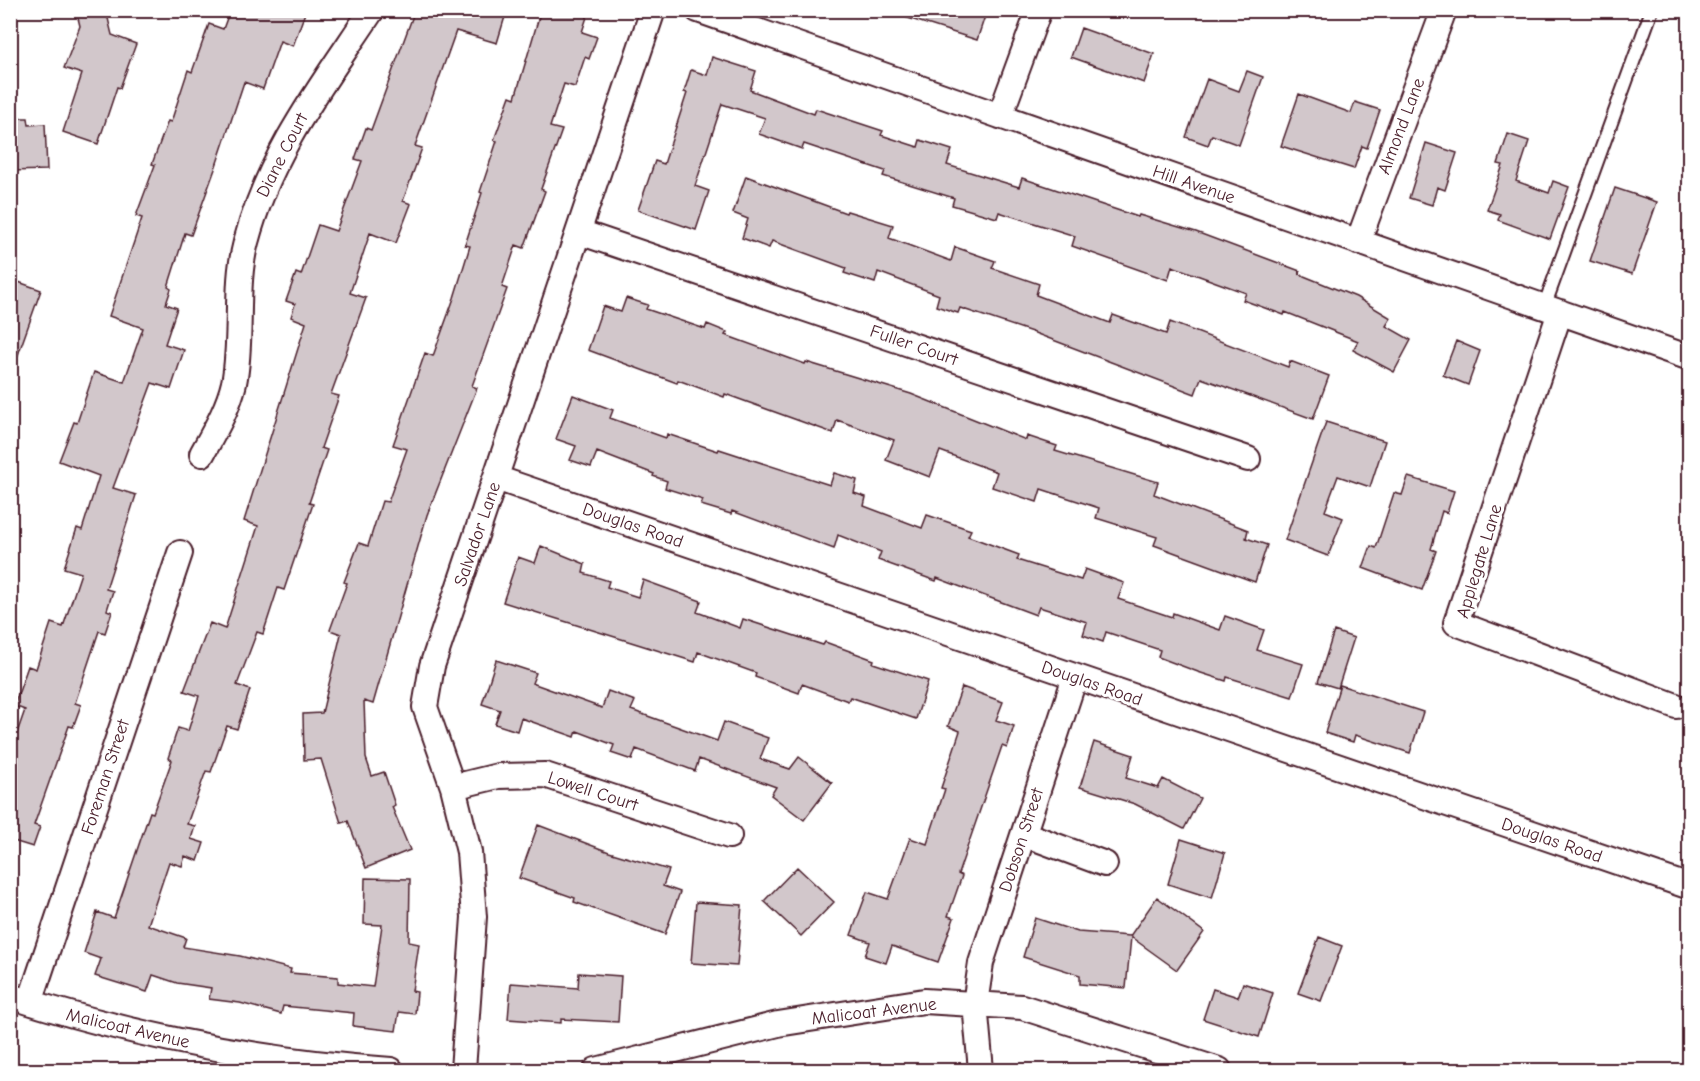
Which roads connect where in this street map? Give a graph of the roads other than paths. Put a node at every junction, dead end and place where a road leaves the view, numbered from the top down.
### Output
1 (372, 10) edge
2 (653, 10) edge
3 (698, 10) edge
4 (1039, 10) edge
5 (1444, 10) edge
6 (1652, 10) edge
7 (1000, 117) junction
8 (579, 232) junction
9 (1358, 242) junction
10 (1552, 309) junction
11 (1689, 358) edge
12 (202, 454) dead end
13 (1248, 459) dead end
14 (496, 478) junction
15 (180, 553) dead end
16 (1075, 677) junction
17 (1676, 706) dead end
18 (453, 787) junction
19 (1023, 834) junction
20 (729, 836) dead end
21 (1105, 864) dead end
22 (1689, 887) edge
23 (20, 999) edge
24 (975, 1004) junction
25 (666, 1061) edge
26 (391, 1071) edge
27 (463, 1071) edge
28 (596, 1071) edge
29 (981, 1071) edge
30 (1219, 1071) edge

1 - 12 street, Diane Court
2 - 8 street, Salvador Lane
3 - 7 street, Hill Avenue
4 - 7 street
5 - 9 street, Almond Lane
6 - 10 lane
7 - 9 street, Hill Avenue
8 - 13 street, Fuller Court
8 - 14 street, Salvador Lane
9 - 10 street, Hill Avenue
10 - 11 street, Hill Avenue
10 - 17 street, Applegate Lane
14 - 16 street, Douglas Road
14 - 18 street, Salvador Lane
15 - 23 street, Foreman Street
16 - 19 street, Dobson Street
16 - 22 street, Douglas Road
18 - 20 street, Lowell Court
18 - 27 street, Salvador Lane
19 - 21 street
19 - 24 street, Dobson Street
23 - 26 street, Malicoat Avenue
24 - 25 street, Malicoat Avenue
24 - 29 street, Dobson Street
24 - 30 street, Malicoat Avenue
25 - 28 street, Malicoat Avenue

